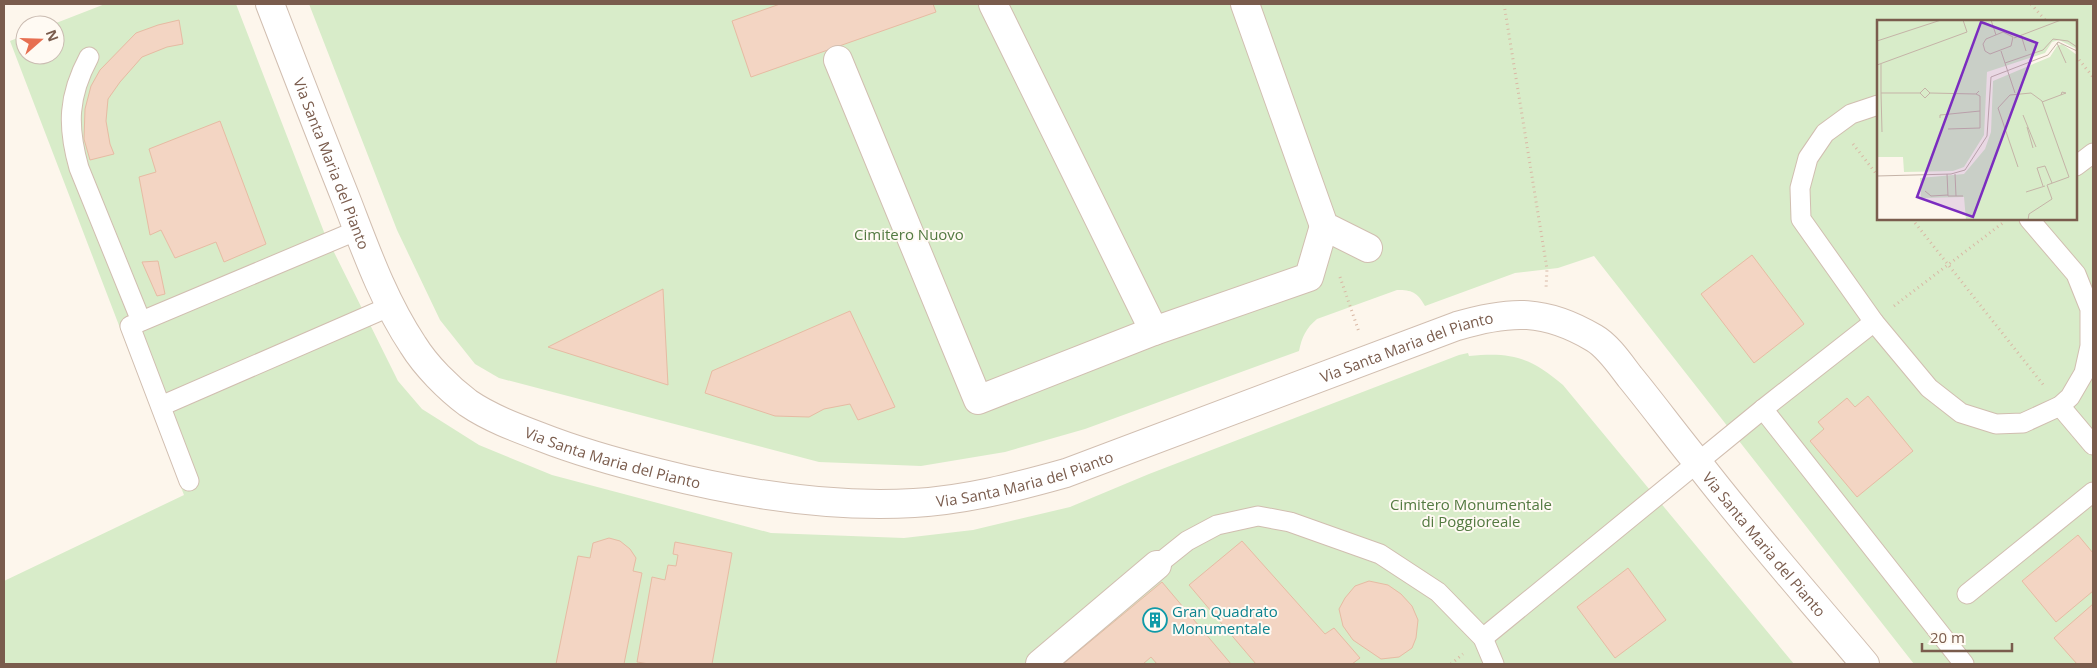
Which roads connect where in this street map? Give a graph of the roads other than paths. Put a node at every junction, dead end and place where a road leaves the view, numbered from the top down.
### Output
1 (270, 4) edge
2 (993, 4) edge
3 (1246, 4) edge
4 (89, 57) dead end
5 (838, 60) dead end
6 (1877, 105) edge
7 (2093, 153) edge
8 (2077, 165) edge
9 (2029, 220) edge
10 (1324, 226) junction
11 (358, 230) junction
12 (1368, 248) dead end
13 (391, 306) junction
14 (141, 322) junction
15 (1874, 322) junction
16 (1154, 331) junction
17 (161, 406) junction
18 (2060, 406) junction
19 (1763, 409) junction
20 (2093, 445) edge
21 (1698, 463) junction
22 (190, 481) dead end
23 (2093, 492) edge
24 (1157, 565) joint
25 (1967, 594) dead end
26 (1483, 638) junction
27 (1040, 664) edge
28 (1494, 664) edge
29 (1865, 664) edge
30 (1964, 664) edge

1 - 11 street, Via Santa Maria del Pianto
2 - 16 street
3 - 10 street
4 - 14 lane
5 - 16 street
6 - 15 lane
7 - 8 lane
9 - 18 lane
10 - 12 street
10 - 16 street
11 - 13 street, Via Santa Maria del Pianto
11 - 14 lane
13 - 17 lane
13 - 21 street, Via Santa Maria del Pianto
14 - 17 lane
15 - 18 lane
15 - 19 lane
17 - 22 lane
18 - 20 lane
19 - 21 lane
19 - 30 lane
21 - 26 lane
21 - 29 street, Via Santa Maria del Pianto
23 - 25 lane
24 - 26 lane
24 - 27 street
26 - 28 lane

